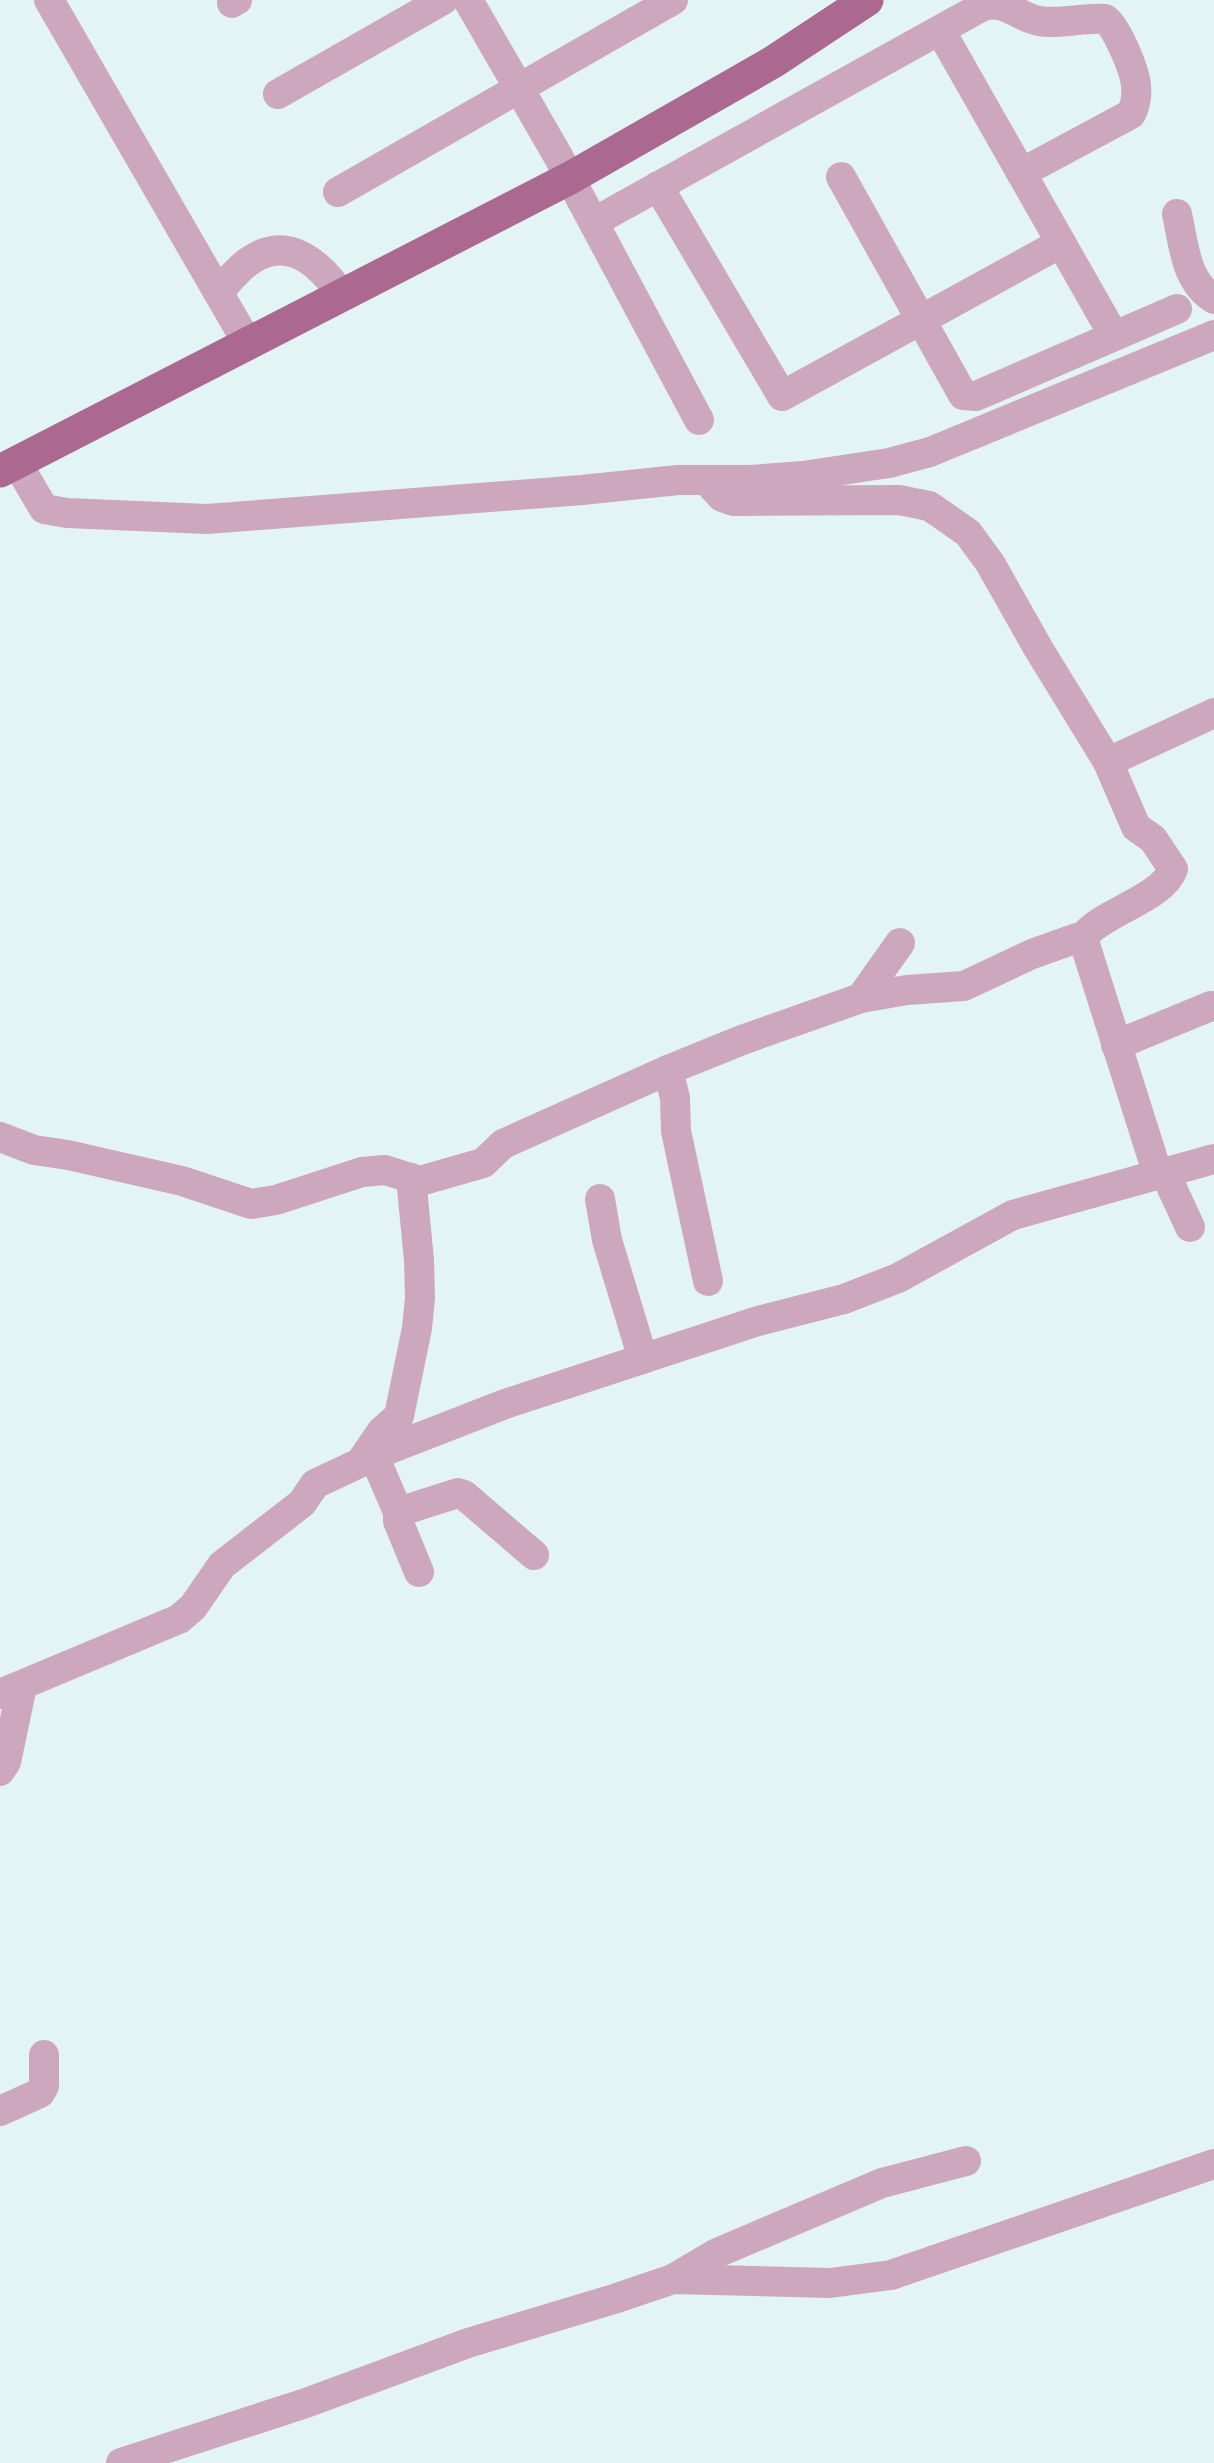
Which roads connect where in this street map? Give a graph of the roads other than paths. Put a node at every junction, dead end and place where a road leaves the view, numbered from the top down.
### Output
1 (49, 0) edge
2 (443, 0) edge
3 (468, 0) edge
4 (673, 0) edge
5 (867, 0) edge
6 (940, 30) junction
7 (518, 88) junction
8 (278, 94) dead end
9 (1021, 173) junction
10 (841, 177) dead end
11 (570, 178) junction
12 (658, 186) junction
13 (338, 192) dead end
14 (1177, 214) dead end
15 (594, 222) junction
16 (1061, 243) junction
17 (218, 292) junction
18 (342, 295) junction
19 (1214, 299) edge
20 (1177, 309) dead end
21 (921, 320) junction
22 (1214, 335) edge
23 (1114, 336) junction
24 (248, 344) junction
25 (699, 420) dead end
26 (8, 467) edge
27 (706, 480) junction
28 (1214, 712) edge
29 (1108, 762) junction
30 (1083, 938) junction
31 (900, 943) dead end
32 (861, 998) junction
33 (1211, 1006) dead end
34 (1116, 1045) junction
35 (668, 1070) junction
36 (0, 1137) edge
37 (1214, 1160) edge
38 (1162, 1174) junction
39 (411, 1178) junction
40 (600, 1199) dead end
41 (1191, 1227) dead end
42 (708, 1281) dead end
43 (643, 1359) junction
44 (367, 1459) junction
45 (398, 1512) junction
46 (534, 1555) dead end
47 (419, 1572) dead end
48 (11, 1690) edge
49 (0, 1771) edge
50 (44, 2055) dead end
51 (0, 2111) edge
52 (966, 2161) dead end
53 (1214, 2164) edge
54 (673, 2279) junction
55 (121, 2463) edge

1 - 17 street
2 - 8 street
3 - 7 street
4 - 7 street
5 - 11 main road
6 - 9 street
6 - 9 street
6 - 12 street
7 - 11 street
7 - 13 street
9 - 16 street
10 - 21 street
11 - 15 street
11 - 18 main road
12 - 15 street
12 - 21 street
14 - 19 street
15 - 25 street
16 - 21 street
16 - 23 street
17 - 18 street
17 - 24 street
18 - 24 main road
20 - 23 street
21 - 23 street
22 - 27 street
24 - 26 main road
26 - 27 street
27 - 29 street
28 - 29 street
29 - 30 street
30 - 32 street
30 - 34 street
31 - 32 street
32 - 35 street
33 - 34 street
34 - 38 street
35 - 39 street
35 - 42 street
36 - 39 street
37 - 38 street
38 - 41 street
38 - 43 street
39 - 44 street
40 - 43 street
43 - 44 street
44 - 45 street
44 - 48 street
45 - 46 street
45 - 47 street
48 - 49 street
50 - 51 street
52 - 54 street
53 - 54 street
54 - 55 street

